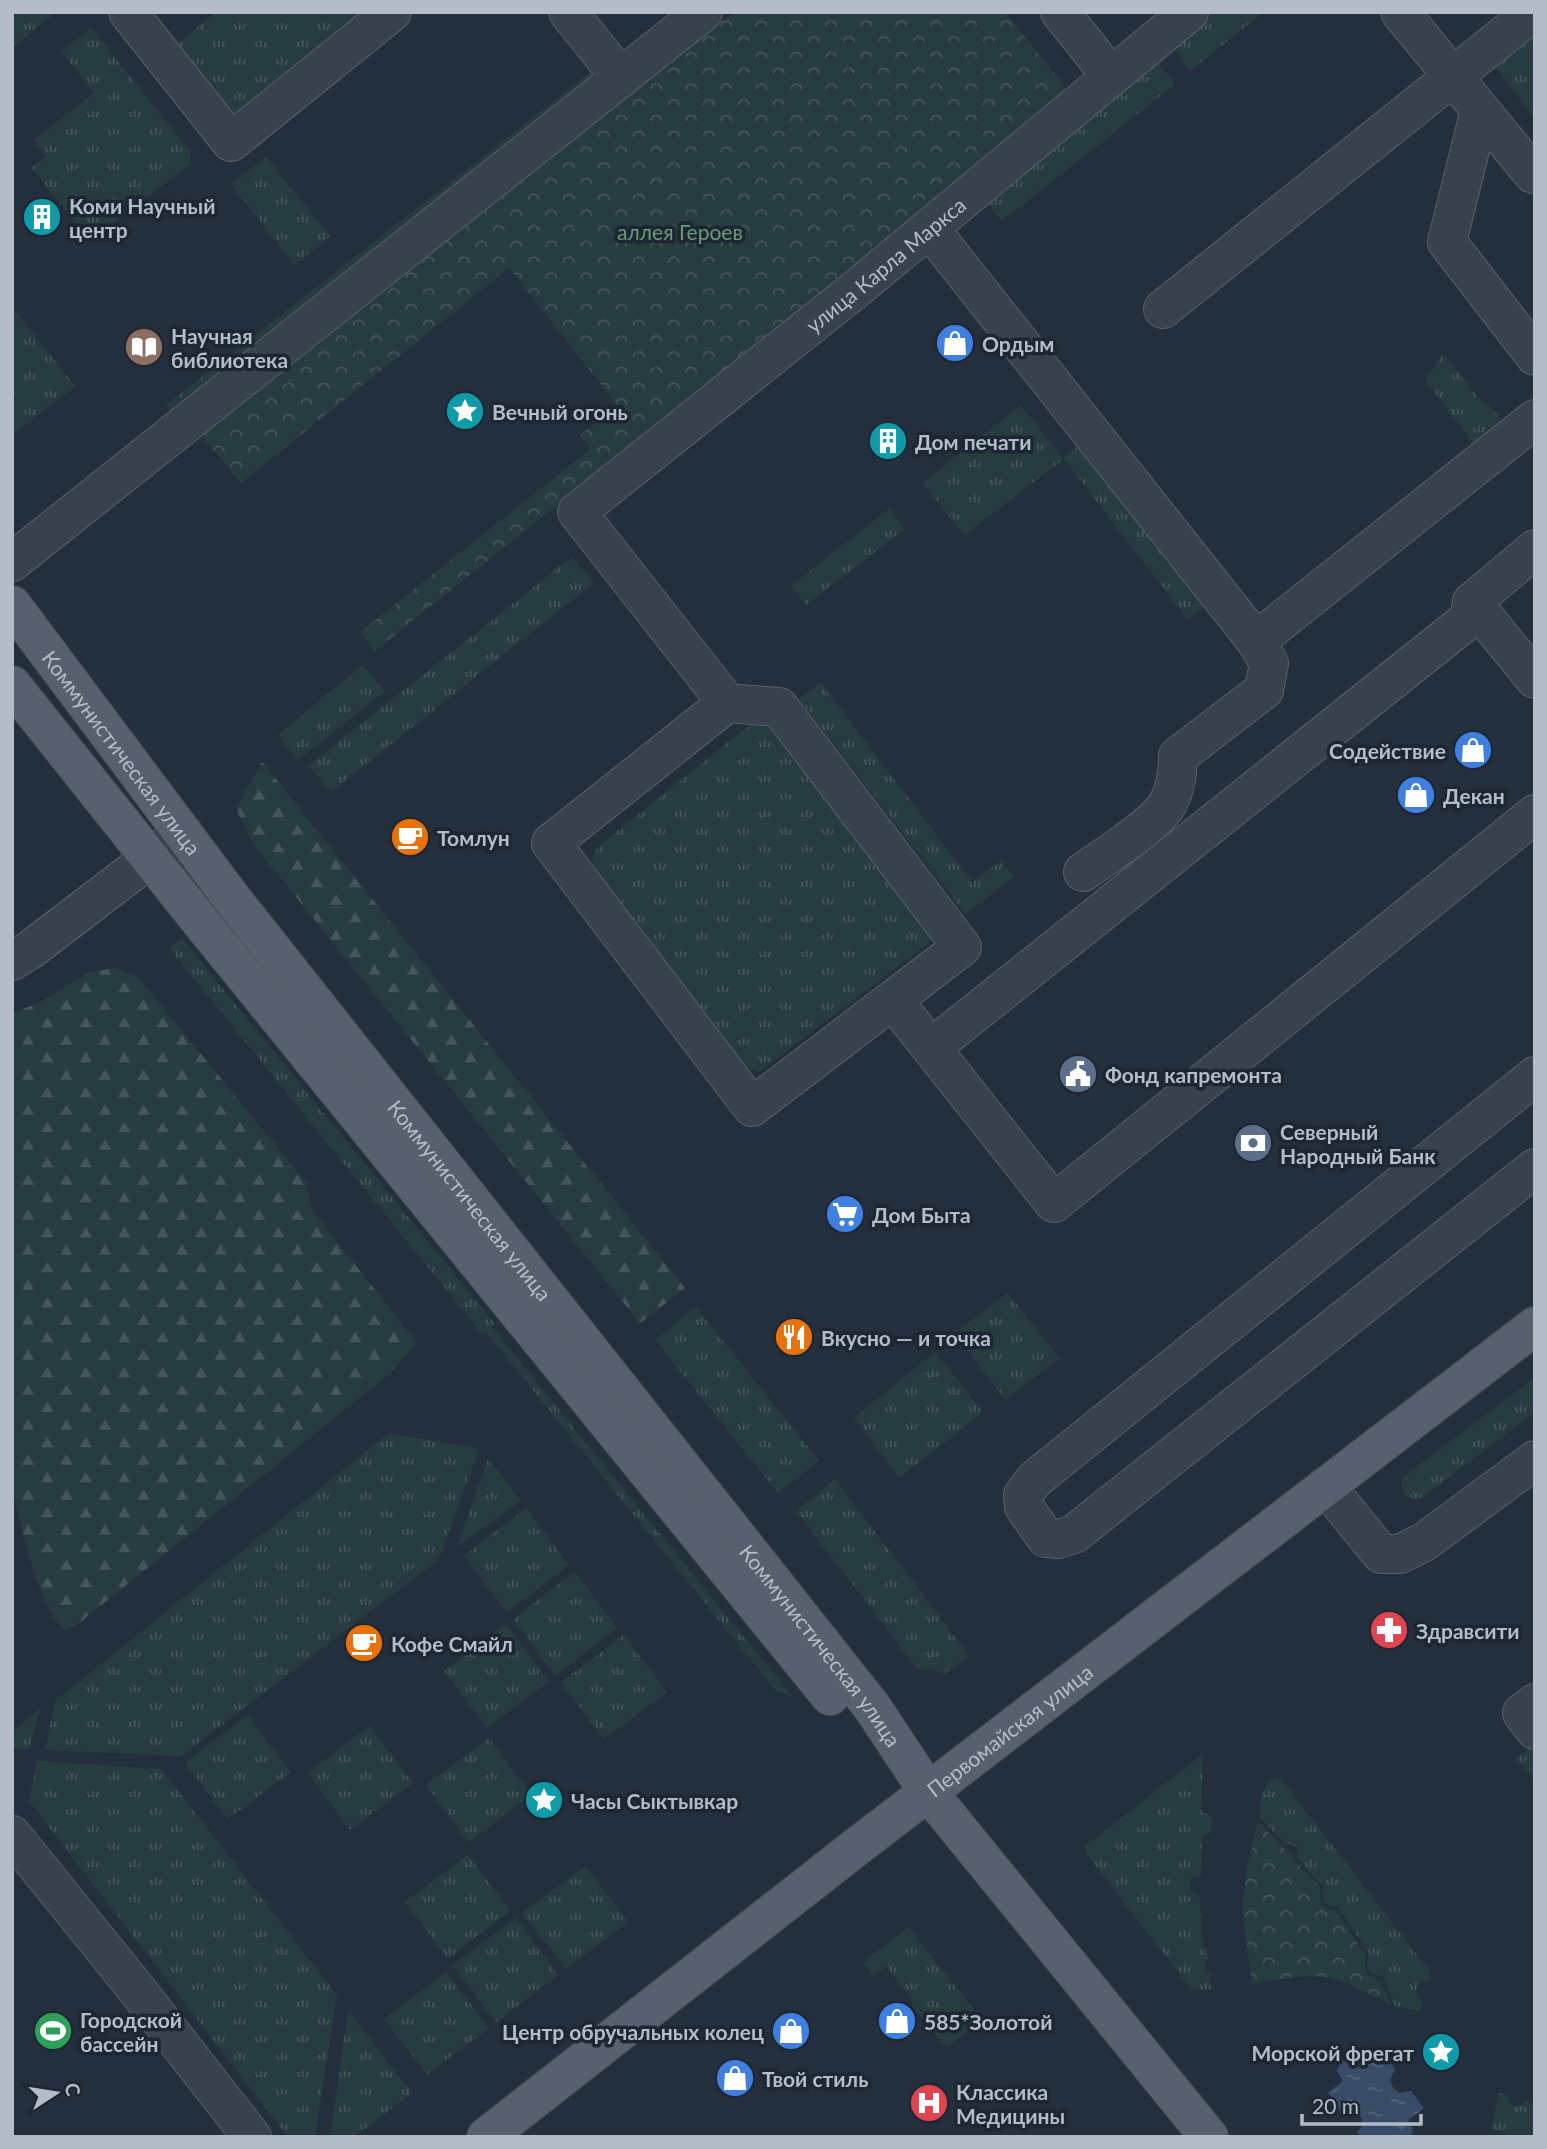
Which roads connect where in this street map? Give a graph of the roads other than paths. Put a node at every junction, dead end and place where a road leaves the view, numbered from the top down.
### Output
1 (128, 12) edge
2 (391, 12) edge
3 (568, 12) edge
4 (703, 12) edge
5 (1060, 12) edge
6 (1189, 12) edge
7 (1400, 12) edge
8 (1533, 12) edge
9 (1111, 76) junction
10 (1453, 77) junction
11 (621, 78) junction
12 (1480, 110) junction
13 (1534, 175) edge
14 (929, 229) junction
15 (1163, 309) dead end
16 (1535, 356) edge
17 (1535, 419) edge
18 (1535, 549) edge
19 (12, 562) edge
20 (1472, 601) junction
21 (12, 605) edge
22 (1256, 641) junction
23 (1535, 679) edge
24 (12, 685) edge
25 (727, 704) junction
26 (1535, 814) edge
27 (183, 833) junction
28 (152, 858) junction
29 (1083, 872) dead end
30 (12, 961) edge
31 (893, 1000) junction
32 (931, 1048) junction
33 (1529, 1093) edge
34 (1535, 1168) edge
35 (1535, 1326) edge
36 (1535, 1460) edge
37 (1326, 1486) junction
38 (1535, 1703) edge
39 (1535, 1730) edge
40 (929, 1793) junction
41 (12, 1835) edge
42 (252, 2137) edge
43 (486, 2137) edge
44 (1209, 2137) edge

1 - 2 street
3 - 11 street
4 - 11 street
5 - 9 street
6 - 9 street, улица Карла Маркса
7 - 10 street
8 - 10 street
9 - 14 street, улица Карла Маркса
10 - 12 street
10 - 15 street
11 - 19 street
12 - 13 street
12 - 16 street
14 - 22 street
14 - 25 street, улица Карла Маркса
17 - 22 street
18 - 20 street
20 - 23 street
20 - 32 street
21 - 27 main road, Коммунистическая улица
22 - 29 street
24 - 28 main road, Коммунистическая улица
25 - 31 street
25 - 31 street
26 - 32 street
27 - 28 street
27 - 40 main road, Коммунистическая улица
28 - 30 street
28 - 40 main road, Коммунистическая улица
31 - 32 street
33 - 34 street
35 - 37 main road, Первомайская улица
36 - 37 street
37 - 40 main road, Первомайская улица
38 - 39 street
40 - 43 main road, Первомайская улица
40 - 44 main road, Коммунистическая улица
41 - 42 street

